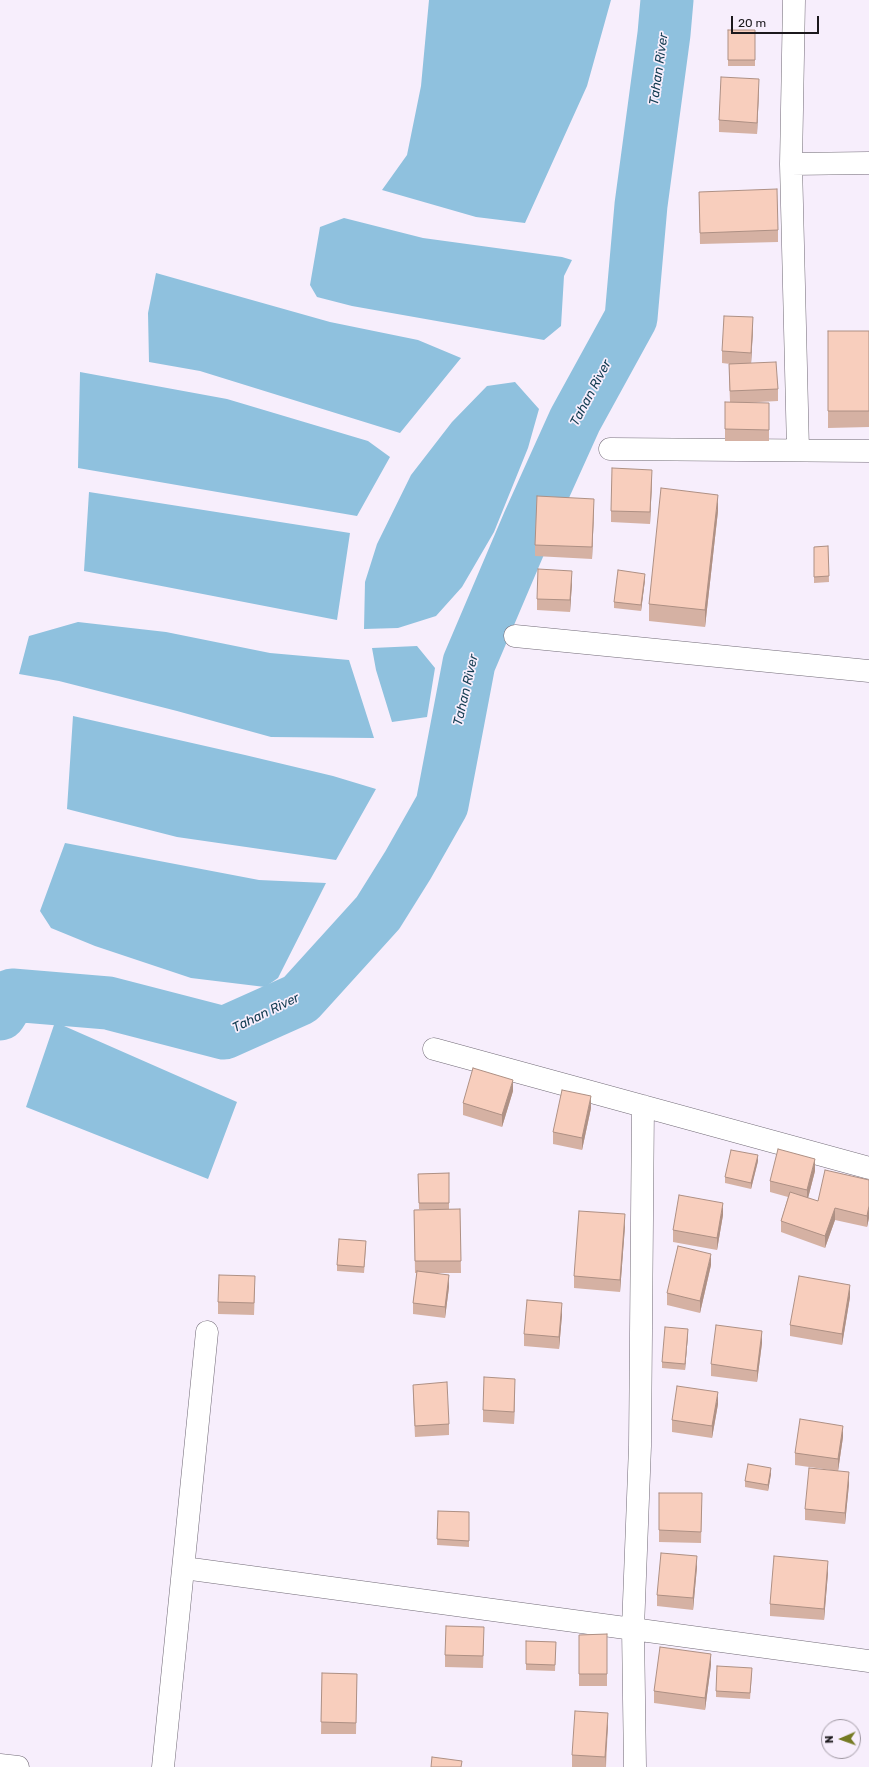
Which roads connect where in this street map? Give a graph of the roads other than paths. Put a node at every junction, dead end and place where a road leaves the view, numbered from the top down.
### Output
1 (794, 0) edge
2 (869, 163) edge
3 (791, 164) junction
4 (610, 449) dead end
5 (798, 450) junction
6 (869, 451) edge
7 (515, 636) dead end
8 (869, 671) edge
9 (434, 1049) dead end
10 (643, 1106) junction
11 (869, 1168) edge
12 (207, 1332) dead end
13 (184, 1568) junction
14 (633, 1628) junction
15 (869, 1661) edge
16 (0, 1765) edge
17 (18, 1767) edge
18 (163, 1767) edge
19 (635, 1767) edge

1 - 3 street
2 - 3 street
3 - 5 street
4 - 5 street
5 - 6 street
7 - 8 street
9 - 10 street
10 - 11 street
10 - 14 street
12 - 13 street
13 - 14 street
13 - 18 street
14 - 15 street
14 - 19 street
16 - 17 street

